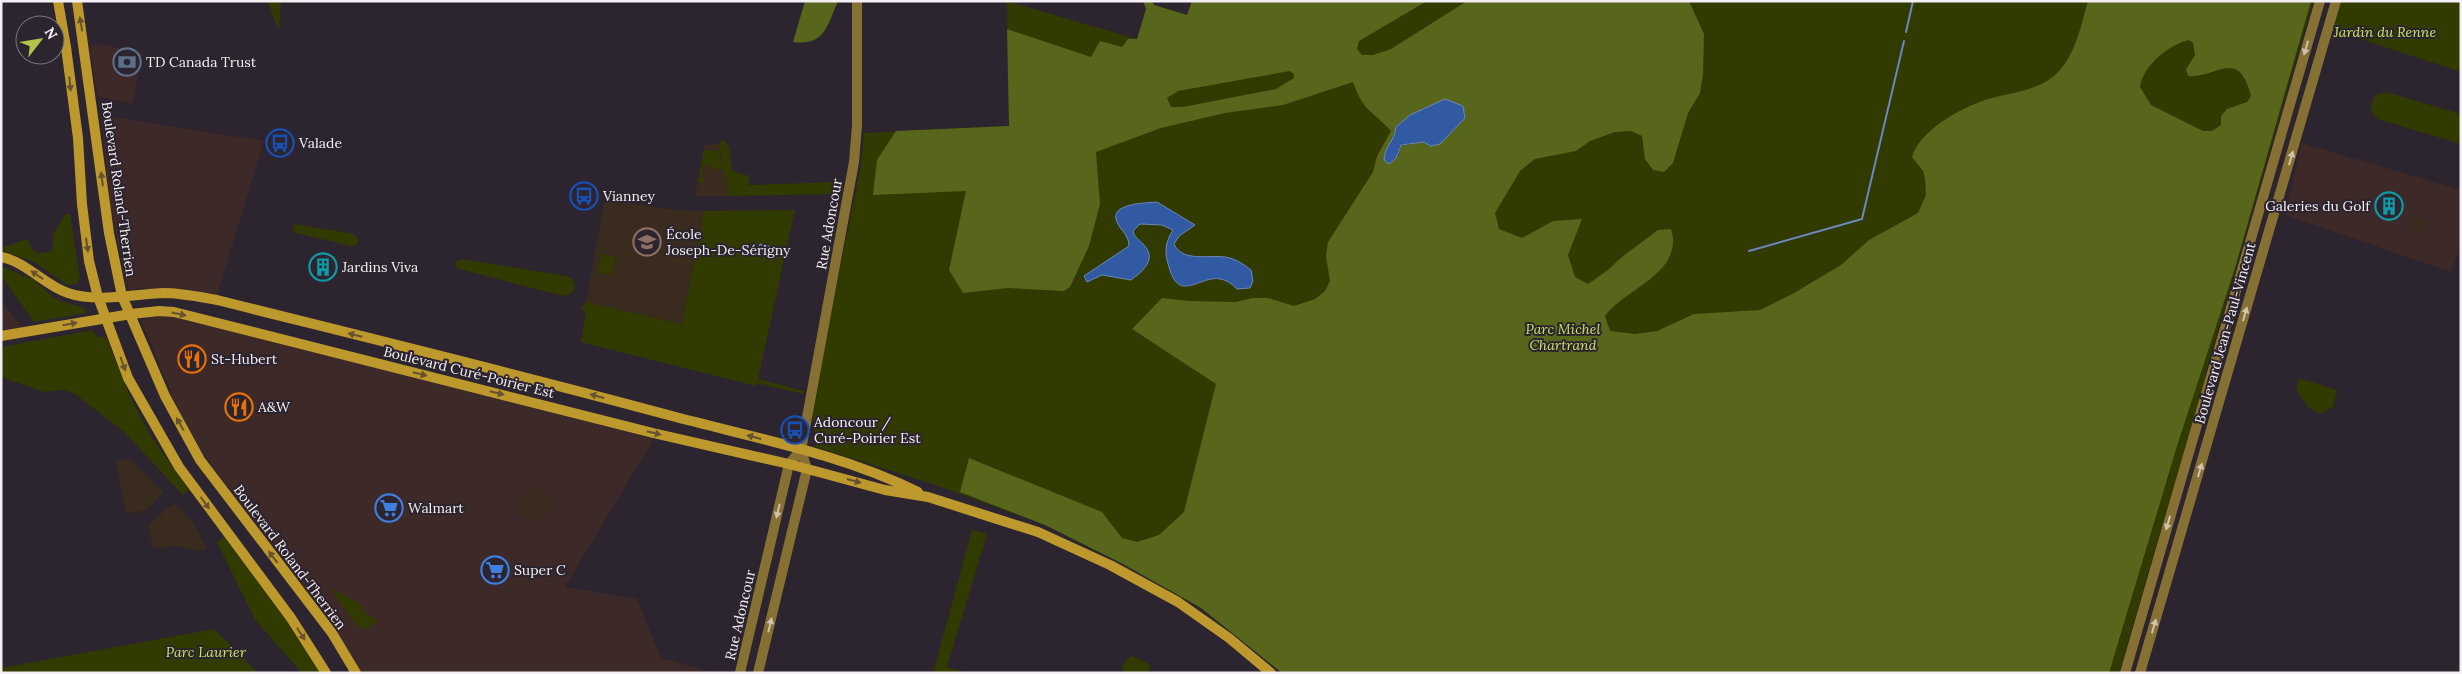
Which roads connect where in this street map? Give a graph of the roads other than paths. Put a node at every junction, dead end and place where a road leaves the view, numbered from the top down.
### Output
1 (58, 1) edge
2 (77, 1) edge
3 (857, 1) edge
4 (2320, 1) edge
5 (2336, 1) edge
6 (1, 257) edge
7 (122, 296) junction
8 (98, 298) junction
9 (130, 314) junction
10 (105, 318) junction
11 (1, 336) edge
12 (802, 450) junction
13 (789, 464) junction
14 (807, 469) junction
15 (928, 497) junction
16 (326, 673) edge
17 (356, 673) edge
18 (740, 673) edge
19 (758, 673) edge
20 (1271, 673) edge
21 (2125, 673) edge
22 (2140, 673) edge

1 -> 8 main road
7 -> 2 main road, Boulevard Roland-Therrien
3 - 12 street, Rue Adoncour
4 -> 21 street, Boulevard Jean-Paul-Vincent
22 -> 5 street, Boulevard Jean-Paul-Vincent
8 -> 6 main road, Boulevard Curé-Poirier Est
7 - 8 main road, Boulevard Curé-Poirier Est
7 - 9 main road, Boulevard Roland-Therrien
12 -> 7 main road, Boulevard Curé-Poirier Est
8 - 10 main road
9 - 10 main road, Boulevard Curé-Poirier Est
9 -> 13 main road, Boulevard Curé-Poirier Est
17 -> 9 main road, Boulevard Roland-Therrien
11 -> 10 main road, Boulevard Curé-Poirier Est
10 -> 16 main road
12 - 13 street, Rue Adoncour
12 - 14 street, Rue Adoncour
12 - 15 main road, Boulevard Curé-Poirier Est
13 - 14 main road, Boulevard Curé-Poirier Est
13 -> 18 street, Rue Adoncour
14 -> 15 main road, Boulevard Curé-Poirier Est
19 -> 14 street, Rue Adoncour
15 - 20 main road, Boulevard Curé-Poirier Est

